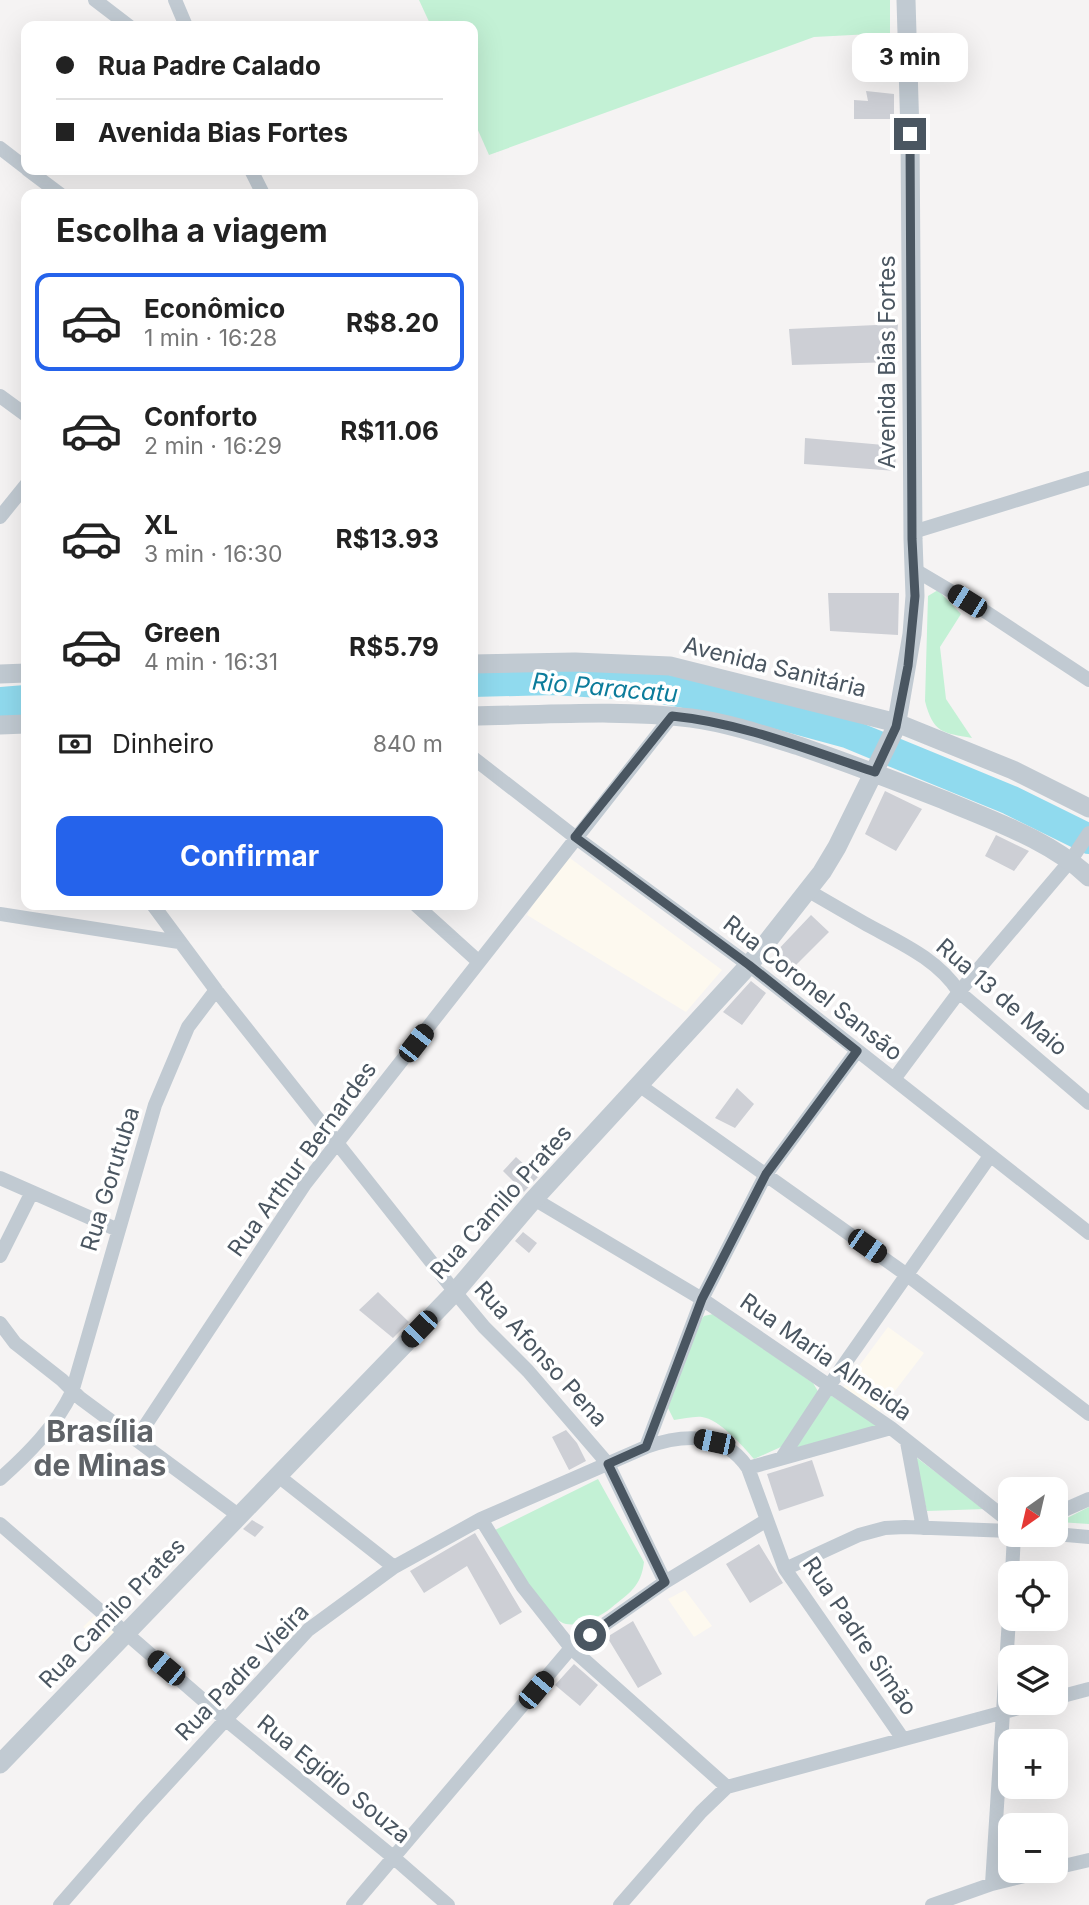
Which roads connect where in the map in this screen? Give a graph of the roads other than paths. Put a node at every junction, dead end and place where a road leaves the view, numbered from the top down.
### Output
1 (95, 0) edge
2 (175, 0) edge
3 (906, 0) edge
4 (122, 21) edge
5 (184, 21) edge
6 (0, 148) edge
7 (21, 164) edge
8 (35, 175) edge
9 (53, 189) edge
10 (0, 396) edge
11 (21, 411) edge
12 (1089, 478) edge
13 (21, 491) edge
14 (0, 517) edge
15 (913, 531) junction
16 (915, 570) junction
17 (478, 664) edge
18 (21, 673) edge
19 (0, 674) edge
20 (1089, 680) edge
21 (478, 716) edge
22 (672, 716) junction
23 (0, 725) edge
24 (21, 725) edge
25 (897, 725) junction
26 (478, 762) edge
27 (877, 767) junction
28 (1089, 808) edge
29 (1089, 833) edge
30 (575, 837) junction
31 (1074, 856) junction
32 (1089, 877) edge
33 (807, 890) junction
34 (157, 910) edge
35 (422, 910) edge
36 (0, 914) edge
37 (179, 942) junction
38 (479, 962) junction
39 (749, 965) junction
40 (216, 990) junction
41 (959, 992) junction
42 (857, 1051) junction
43 (894, 1079) junction
44 (639, 1085) junction
45 (1089, 1103) edge
46 (337, 1144) junction
47 (990, 1156) junction
48 (766, 1174) junction
49 (0, 1178) edge
50 (32, 1192) junction
51 (534, 1199) junction
52 (118, 1230) junction
53 (1089, 1233) edge
54 (0, 1256) edge
55 (907, 1275) junction
56 (455, 1292) junction
57 (702, 1299) junction
58 (0, 1323) edge
59 (829, 1386) junction
60 (72, 1392) junction
61 (1089, 1414) edge
62 (891, 1428) junction
63 (137, 1438) junction
64 (907, 1442) junction
65 (646, 1447) junction
66 (783, 1457) junction
67 (608, 1464) junction
68 (748, 1468) junction
69 (277, 1475) junction
70 (0, 1479) edge
71 (1089, 1499) edge
72 (1068, 1508) edge
73 (998, 1513) edge
74 (239, 1516) junction
75 (481, 1519) junction
76 (767, 1520) junction
77 (0, 1524) edge
78 (922, 1528) junction
79 (998, 1531) edge
80 (1068, 1535) edge
81 (1089, 1537) edge
82 (394, 1567) junction
83 (785, 1569) junction
84 (665, 1582) junction
85 (126, 1634) junction
86 (571, 1648) junction
87 (1089, 1689) edge
88 (1068, 1695) edge
89 (998, 1713) edge
90 (1003, 1715) edge
91 (225, 1720) junction
92 (903, 1739) junction
93 (0, 1764) edge
94 (727, 1787) junction
95 (393, 1857) junction
96 (1089, 1860) edge
97 (1068, 1865) edge
98 (998, 1883) edge
99 (992, 1884) junction
100 (60, 1905) edge
101 (353, 1905) edge
102 (448, 1905) edge
103 (620, 1905) edge
104 (932, 1905) edge

1 - 4 street
2 - 5 street
3 - 15 street, Avenida Bias Fortes
6 - 7 street
8 - 9 street
10 - 11 street
12 - 15 street
13 - 14 street
15 - 16 street, Avenida Bias Fortes
16 - 20 street
16 - 25 street, Avenida Bias Fortes
17 - 25 street, Avenida Sanitária
18 - 19 street
21 - 22 street
22 - 27 street
22 - 30 street, Rua Arthur Bernardes
23 - 24 street
25 - 27 street, Rua Camilo Prates
25 - 28 street, Avenida Sanitária
26 - 30 street, Rua Coronel Sansão
27 - 31 street
27 - 33 street, Rua Camilo Prates
29 - 31 street
30 - 38 street, Rua Arthur Bernardes
30 - 39 street, Rua Coronel Sansão
31 - 32 street
31 - 41 street
33 - 39 street, Rua Camilo Prates
33 - 41 street, Rua 13 de Maio
34 - 37 street, Rua Afonso Pena
35 - 38 street
36 - 37 street
37 - 40 street, Rua Afonso Pena
38 - 46 street, Rua Arthur Bernardes
39 - 42 street, Rua Coronel Sansão
39 - 44 street, Rua Camilo Prates
40 - 46 street, Rua Afonso Pena
40 - 52 street, Rua Gorutuba
41 - 43 street
41 - 45 street, Rua 13 de Maio
42 - 43 street, Rua Coronel Sansão
42 - 48 street
43 - 47 street, Rua Coronel Sansão
44 - 48 street
44 - 51 street, Rua Camilo Prates
46 - 56 street, Rua Afonso Pena
46 - 63 street, Rua Arthur Bernardes
47 - 53 street, Rua Coronel Sansão
47 - 55 street
48 - 55 street
48 - 57 street
49 - 50 street
50 - 52 street
50 - 54 street
51 - 56 street, Rua Camilo Prates
51 - 57 street, Rua Maria Almeida
52 - 60 street, Rua Gorutuba
55 - 59 street
55 - 61 street
56 - 67 street, Rua Afonso Pena
56 - 69 street, Rua Camilo Prates
57 - 59 street, Rua Maria Almeida
57 - 65 street
58 - 60 street
59 - 62 street, Rua Maria Almeida
59 - 66 street
60 - 63 street
60 - 70 street, Rua Gorutuba
62 - 64 street, Rua Maria Almeida
62 - 66 street
63 - 74 street
64 - 73 street, Rua Maria Almeida
64 - 78 street
65 - 67 street, Rua Padre Vieira
65 - 68 street, Rua Padre Simão
66 - 68 street
67 - 75 street, Rua Padre Vieira
67 - 84 street, Rua Afonso Pena
68 - 76 street, Rua Padre Simão
69 - 74 street, Rua Camilo Prates
69 - 82 street
71 - 72 street
74 - 85 street, Rua Camilo Prates
75 - 82 street, Rua Padre Vieira
75 - 86 street
76 - 83 street, Rua Padre Simão
76 - 84 street
77 - 85 street, Rua Egidio Souza
78 - 79 street
78 - 83 street
80 - 81 street
82 - 91 street, Rua Padre Vieira
83 - 92 street, Rua Padre Simão
84 - 86 street
85 - 91 street, Rua Egidio Souza
85 - 93 street, Rua Camilo Prates
86 - 94 street
86 - 95 street
87 - 88 street
89 - 92 street
90 - 99 street
91 - 95 street, Rua Egidio Souza
91 - 100 street, Rua Padre Vieira
92 - 94 street
94 - 103 street
95 - 101 street
95 - 102 street, Rua Egidio Souza
96 - 97 street
98 - 99 street
99 - 104 street

